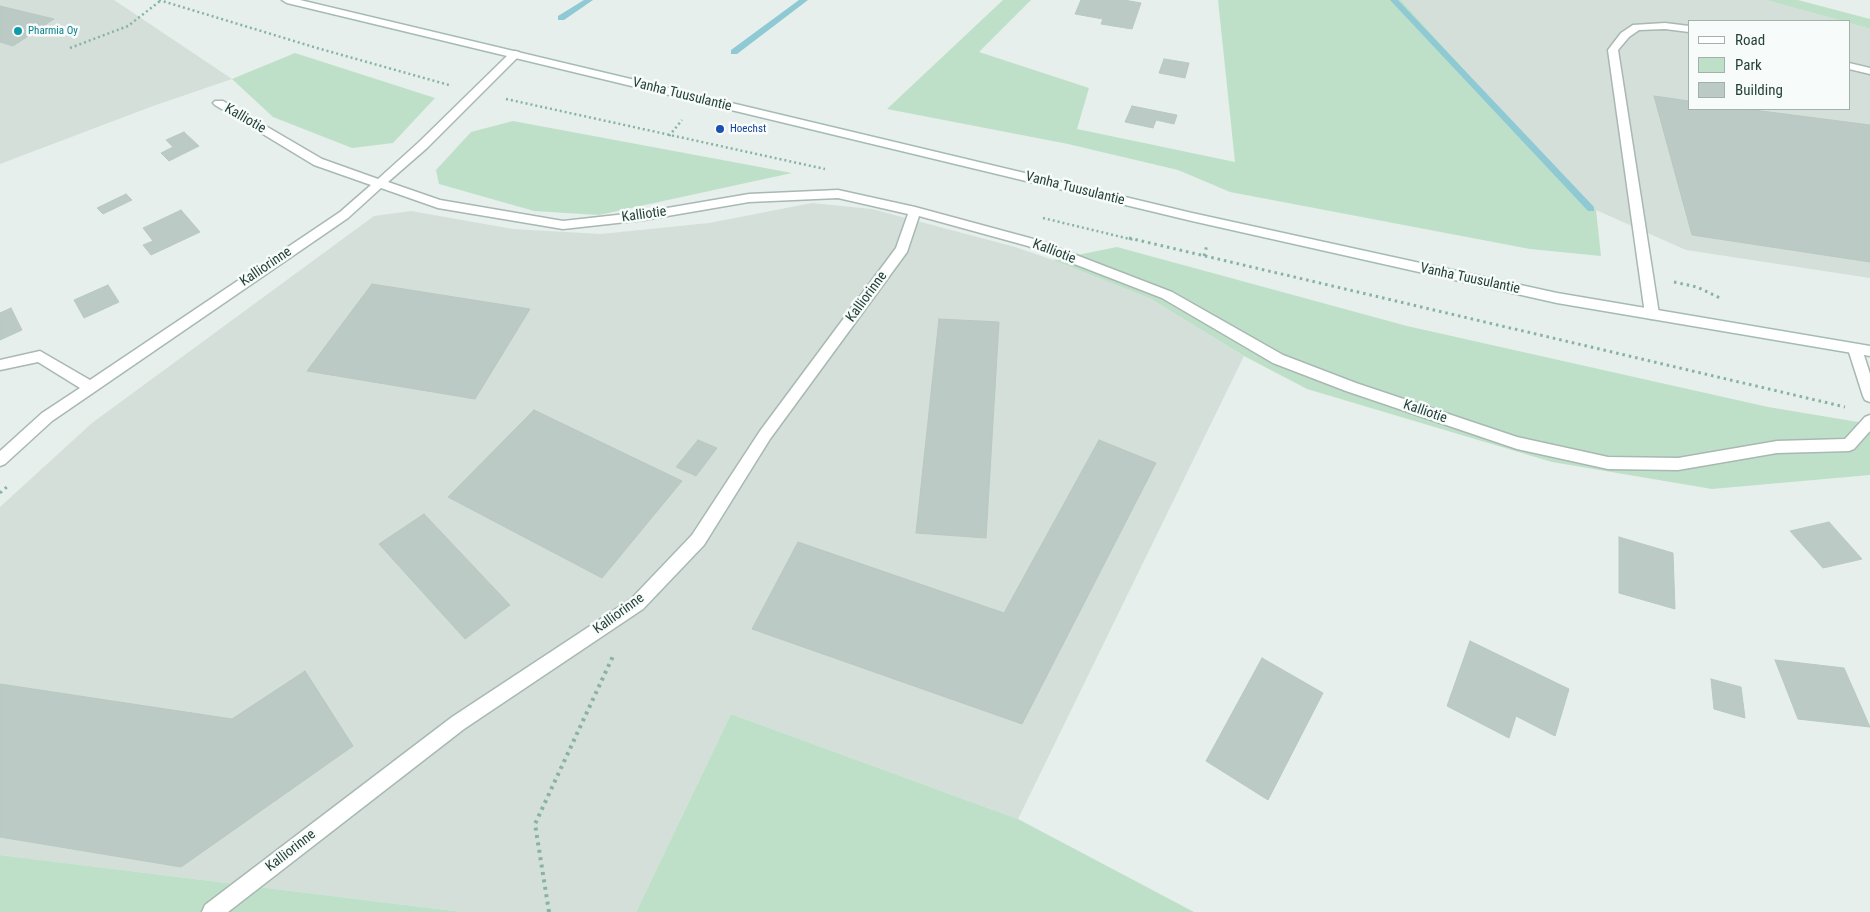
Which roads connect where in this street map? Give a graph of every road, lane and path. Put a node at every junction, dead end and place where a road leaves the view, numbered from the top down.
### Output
1 (160, 0) edge
2 (287, 0) edge
3 (1688, 29) edge
4 (70, 48) dead end
5 (515, 54) junction
6 (1850, 66) edge
7 (1870, 71) edge
8 (219, 103) dead end
9 (682, 120) dead end
10 (669, 136) dead end
11 (381, 183) junction
12 (915, 211) junction
13 (1647, 275) junction
14 (1724, 300) dead end
15 (1652, 314) junction
16 (1855, 348) junction
17 (1870, 351) edge
18 (0, 365) edge
19 (90, 388) junction
20 (1870, 396) edge
21 (1870, 421) edge
22 (0, 460) edge
23 (617, 648) dead end
24 (212, 912) edge
25 (549, 912) edge

1 - 4 path
2 - 5 street, Vanha Tuusulantie
3 - 13 street
5 - 11 street, Kalliorinne
5 - 15 street, Vanha Tuusulantie
6 - 7 street
8 - 11 street, Kalliotie
9 - 10 path
11 - 12 street, Kalliotie
11 - 19 street, Kalliorinne
12 - 21 street, Kalliotie
12 - 24 street, Kalliorinne
13 - 14 path
13 - 15 street
15 - 16 street, Vanha Tuusulantie
16 - 17 street, Vanha Tuusulantie
16 - 20 street
18 - 19 street
19 - 22 street, Kalliorinne
23 - 25 path

